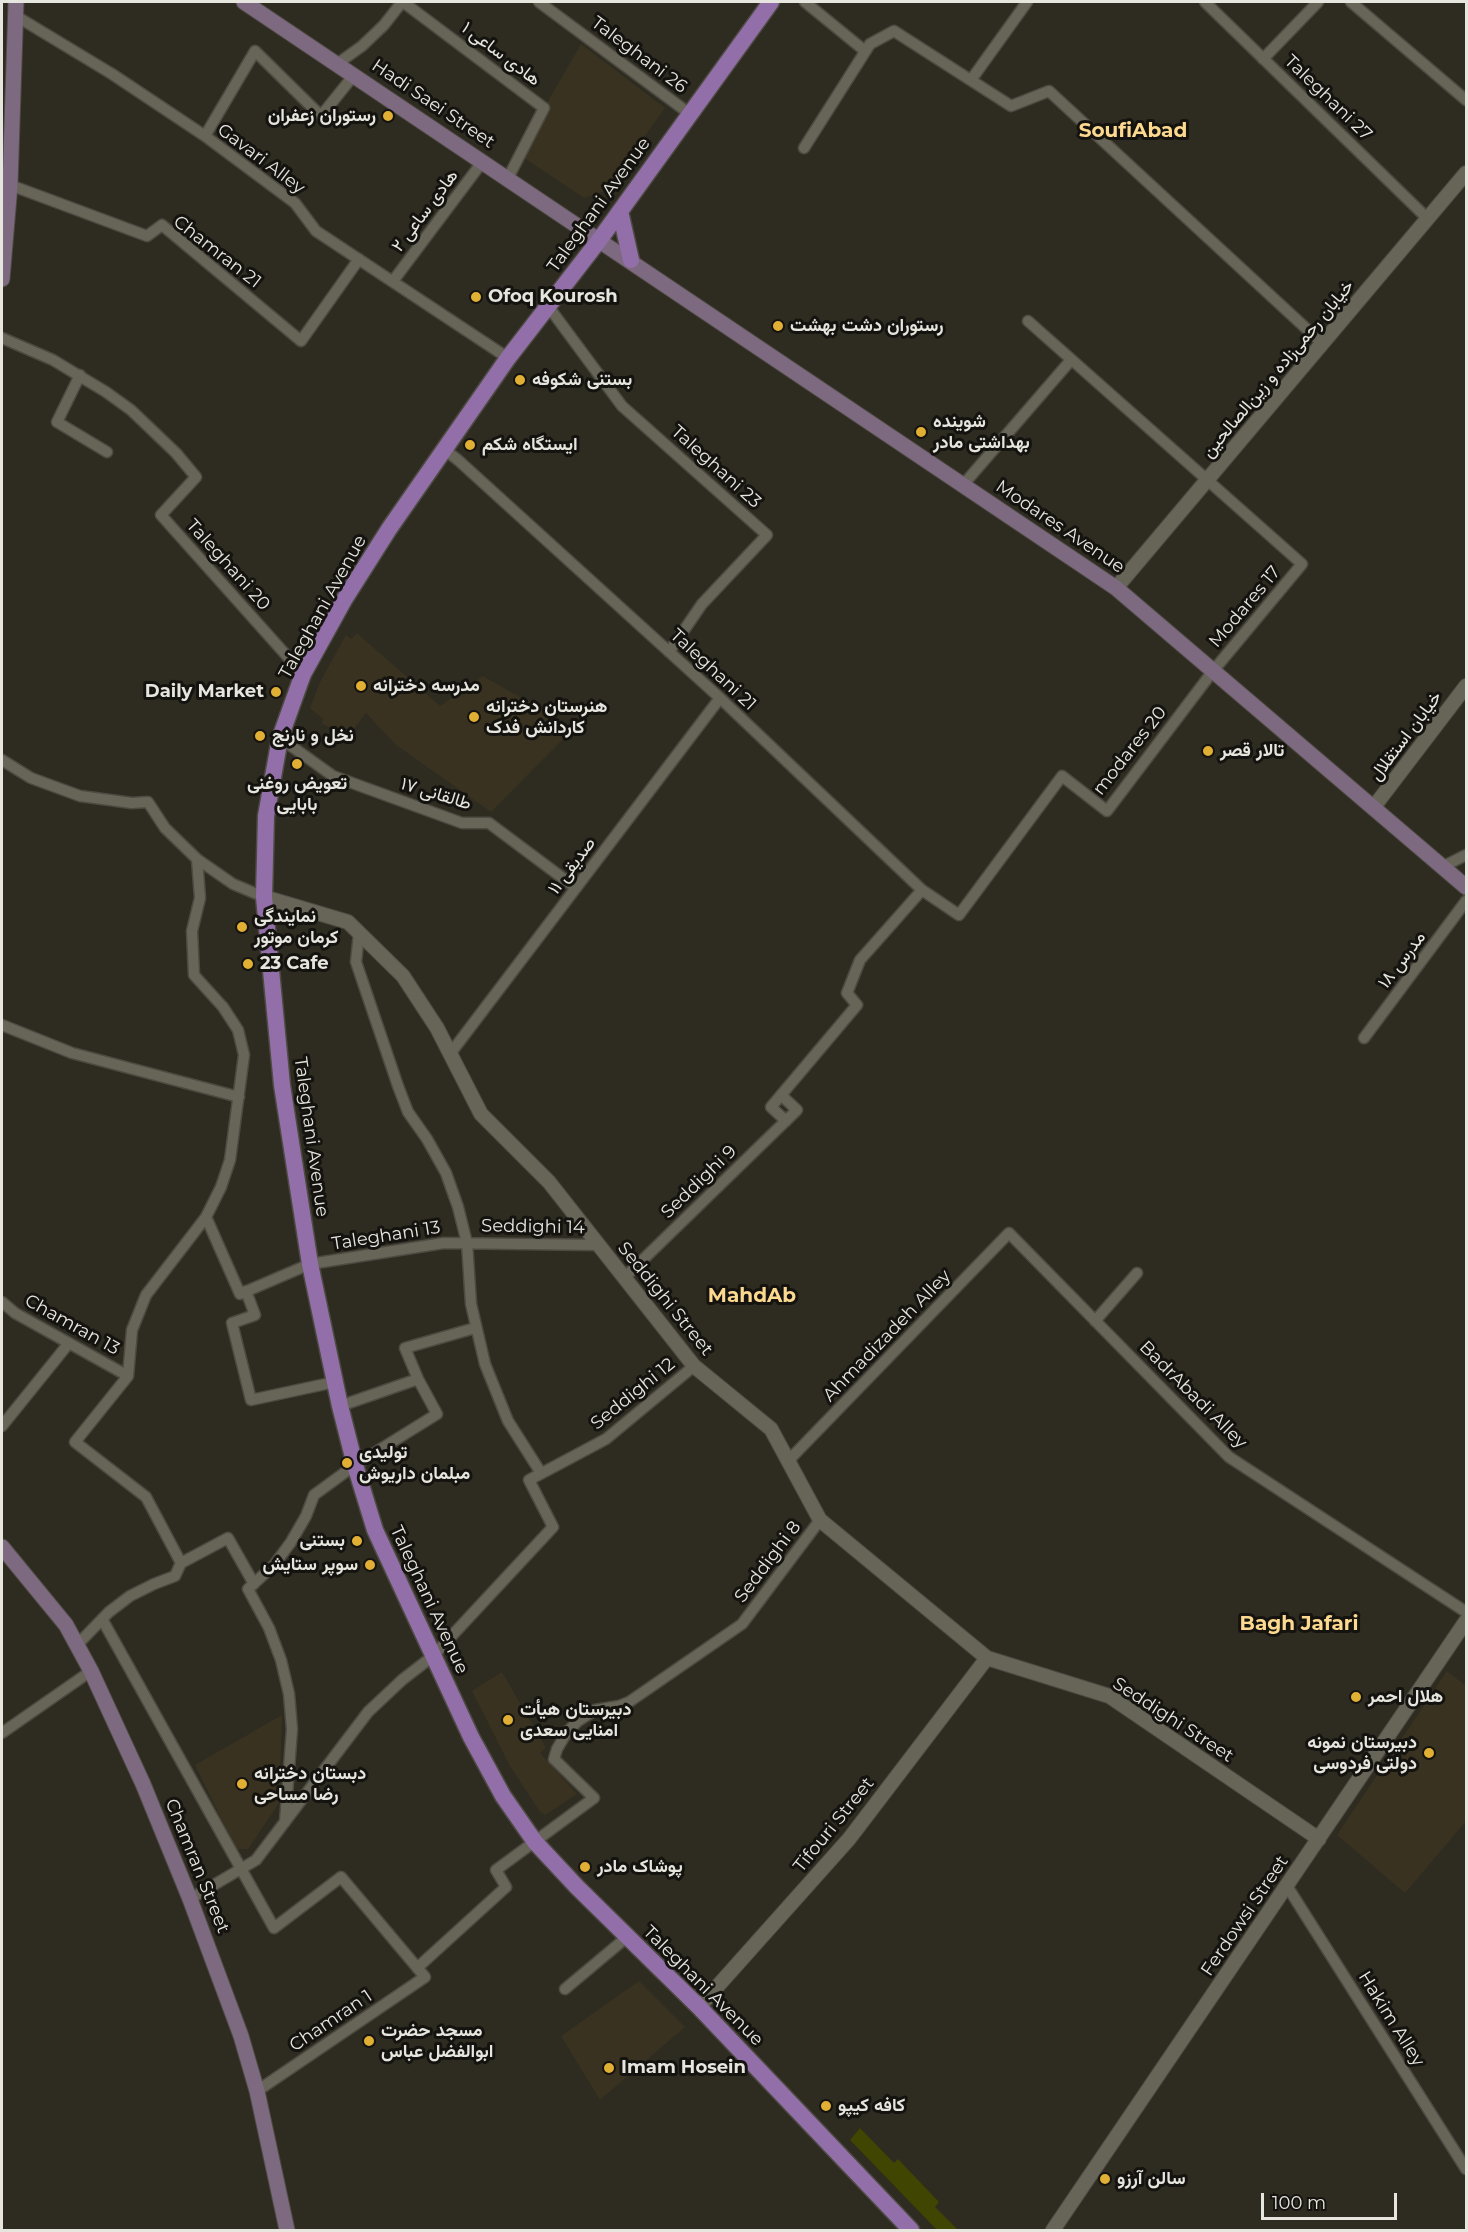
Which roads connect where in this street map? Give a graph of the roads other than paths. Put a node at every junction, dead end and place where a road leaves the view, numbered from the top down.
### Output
1 (244, 2) edge
2 (402, 2) edge
3 (539, 2) edge
4 (771, 2) edge
5 (805, 2) edge
6 (1027, 2) edge
7 (1205, 2) edge
8 (1318, 2) edge
9 (1351, 2) edge
10 (16, 9) edge
11 (865, 51) junction
12 (1263, 59) junction
13 (337, 64) junction
14 (354, 75) junction
15 (970, 80) junction
16 (1467, 100) edge
17 (690, 114) junction
18 (205, 136) junction
19 (804, 148) dead end
20 (483, 161) junction
21 (1467, 173) edge
22 (508, 178) junction
23 (6, 187) edge
24 (620, 211) junction
25 (1428, 219) junction
26 (600, 239) junction
27 (359, 259) junction
28 (631, 260) junction
29 (2, 279) edge
30 (393, 281) junction
31 (548, 306) junction
32 (1028, 321) dead end
33 (2, 338) edge
34 (1323, 344) junction
35 (508, 358) junction
36 (1071, 360) junction
37 (80, 375) junction
38 (444, 450) junction
39 (107, 452) dead end
40 (1207, 480) junction
41 (963, 485) junction
42 (1116, 588) junction
43 (669, 652) junction
44 (1213, 671) junction
45 (303, 675) junction
46 (1467, 686) edge
47 (720, 698) junction
48 (280, 738) junction
49 (2, 760) edge
50 (1373, 808) junction
51 (1467, 855) edge
52 (197, 859) junction
53 (1442, 867) junction
54 (1467, 887) edge
55 (576, 888) junction
56 (922, 890) junction
57 (264, 897) junction
58 (1467, 901) edge
59 (958, 915) joint
60 (359, 933) junction
61 (2, 1025) edge
62 (1364, 1038) dead end
63 (450, 1054) junction
64 (781, 1095) junction
65 (239, 1097) junction
66 (786, 1120) junction
67 (206, 1217) junction
68 (1010, 1233) joint
69 (467, 1243) junction
70 (598, 1245) junction
71 (310, 1264) junction
72 (1137, 1273) dead end
73 (624, 1278) junction
74 (243, 1292) junction
75 (2, 1302) edge
76 (1095, 1321) junction
77 (475, 1328) junction
78 (69, 1343) junction
79 (693, 1366) junction
80 (128, 1376) junction
81 (418, 1380) junction
82 (334, 1382) junction
83 (340, 1406) junction
84 (2, 1426) edge
85 (788, 1461) junction
86 (355, 1465) junction
87 (541, 1473) junction
88 (820, 1520) junction
89 (2, 1547) edge
90 (181, 1563) junction
91 (251, 1586) junction
92 (1467, 1612) edge
93 (102, 1618) junction
94 (1467, 1621) edge
95 (76, 1645) junction
96 (433, 1656) junction
97 (987, 1658) junction
98 (90, 1671) junction
99 (2, 1733) edge
100 (285, 1822) junction
101 (1319, 1839) junction
102 (535, 1842) junction
103 (241, 1869) junction
104 (1287, 1886) junction
105 (190, 1899) junction
106 (627, 1937) junction
107 (417, 1968) junction
108 (565, 1989) dead end
109 (699, 2007) junction
110 (257, 2091) junction
111 (1467, 2169) edge
112 (287, 2230) edge
113 (911, 2230) edge
114 (1053, 2230) edge

1 - 13 main road, Hadi Saei Street
2 - 13 street
2 - 22 street, هادی ساعی ۱
3 - 17 street, Taleghani 26
4 - 17 main road, Taleghani Avenue
5 - 11 street
6 - 15 street
7 - 12 street, Taleghani 27
8 - 12 street
9 - 16 street
10 - 18 street, Gavari Alley
10 - 23 main road
11 - 15 street
11 - 19 street
12 - 25 street, Taleghani 27
13 - 14 main road, Hadi Saei Street
14 - 18 street
14 - 20 main road, Hadi Saei Street
15 - 34 street
17 - 24 main road, Taleghani Avenue
18 - 27 street, Gavari Alley
20 - 22 main road, Hadi Saei Street
20 - 30 street, هادی ساعی ۲
21 - 25 street, خیابان رحمی‌زاده و زین‌الصالحین
22 - 26 main road, Hadi Saei Street
23 - 27 street, Chamran 21
23 - 29 main road
24 - 26 main road, Taleghani Avenue
24 - 28 main road
25 - 34 street, خیابان رحمی‌زاده و زین‌الصالحین
26 - 28 main road, Modares Avenue
26 - 31 main road, Taleghani Avenue
27 - 30 street, Gavari Alley
28 - 41 main road, Modares Avenue
30 - 35 street, Gavari Alley
31 - 35 main road, Taleghani Avenue
31 - 43 street, Taleghani 23
32 - 36 street
33 - 37 street
34 - 40 street, خیابان رحمی‌زاده و زین‌الصالحین
35 - 38 main road, Taleghani Avenue
36 - 40 street
36 - 41 street
37 - 39 street
37 - 45 street, Taleghani 20
38 - 43 street, Taleghani 21
38 - 45 main road, Taleghani Avenue
40 - 42 street, خیابان رحمی‌زاده و زین‌الصالحین
40 - 44 street, Modares 17
41 - 42 main road, Modares Avenue
42 - 44 main road, Modares Avenue
43 - 47 street, Taleghani 21
44 - 50 main road, Modares Avenue
44 - 59 street, modares 20
45 - 48 main road, Taleghani Avenue
46 - 50 street, خیابان استقلال
47 - 55 street, صدیقی ۱۱
47 - 56 street, Taleghani 21
48 - 55 street, طالقانی ۱۷
48 - 57 main road, Taleghani Avenue
49 - 52 street
50 - 53 main road, Modares Avenue
51 - 53 street
52 - 57 street
52 - 65 street
53 - 54 main road, Modares Avenue
55 - 63 street, صدیقی ۱۱
56 - 59 street, Taleghani 21
56 - 64 street
57 - 60 street, Seddighi Street
57 - 71 main road, Taleghani Avenue
58 - 62 street, مدرس ۱۸
60 - 63 street, Seddighi Street
60 - 69 street
61 - 65 street
63 - 70 street, Seddighi Street
64 - 66 street
64 - 66 street, Seddighi 9
65 - 67 street
66 - 73 street, Seddighi 9
67 - 74 street
67 - 80 street
68 - 76 street, BadrAbadi Alley
68 - 85 street, Ahmadizadeh Alley
69 - 70 street, Seddighi 14
69 - 71 street, Taleghani 13
69 - 77 street
70 - 73 street, Seddighi Street
71 - 74 street, Taleghani 13
71 - 82 main road, Taleghani Avenue
72 - 76 street
73 - 79 street, Seddighi Street
74 - 82 street
75 - 78 street, Chamran 13
76 - 92 street, BadrAbadi Alley
77 - 81 street
77 - 87 street
78 - 80 street, Chamran 13
78 - 84 street
79 - 85 street, Seddighi Street
79 - 87 street, Seddighi 12
80 - 90 street
81 - 83 street
81 - 86 street
82 - 83 main road, Taleghani Avenue
83 - 86 main road, Taleghani Avenue
85 - 88 street, Seddighi Street
86 - 91 street
86 - 96 main road, Taleghani Avenue
87 - 96 street, Seddighi 12
88 - 97 street, Seddighi Street
88 - 102 street, Seddighi 8
89 - 95 main road, Chamran Street
90 - 91 street
90 - 93 street
91 - 100 street
93 - 95 street
93 - 103 street
94 - 101 street, Ferdowsi Street
95 - 98 main road, Chamran Street
96 - 100 street
96 - 102 main road, Taleghani Avenue
97 - 101 street, Seddighi Street
97 - 109 street, Tifouri Street
98 - 99 street
98 - 105 main road, Chamran Street
100 - 103 street
101 - 104 street, Ferdowsi Street
102 - 106 main road, Taleghani Avenue
102 - 107 street
103 - 105 street
103 - 107 street
104 - 111 street, Hakim Alley
104 - 114 street, Ferdowsi Street
105 - 110 main road, Chamran Street
106 - 108 street
106 - 109 main road, Taleghani Avenue
107 - 110 street, Chamran 1
109 - 113 main road, Taleghani Avenue
110 - 112 main road, Chamran Street

